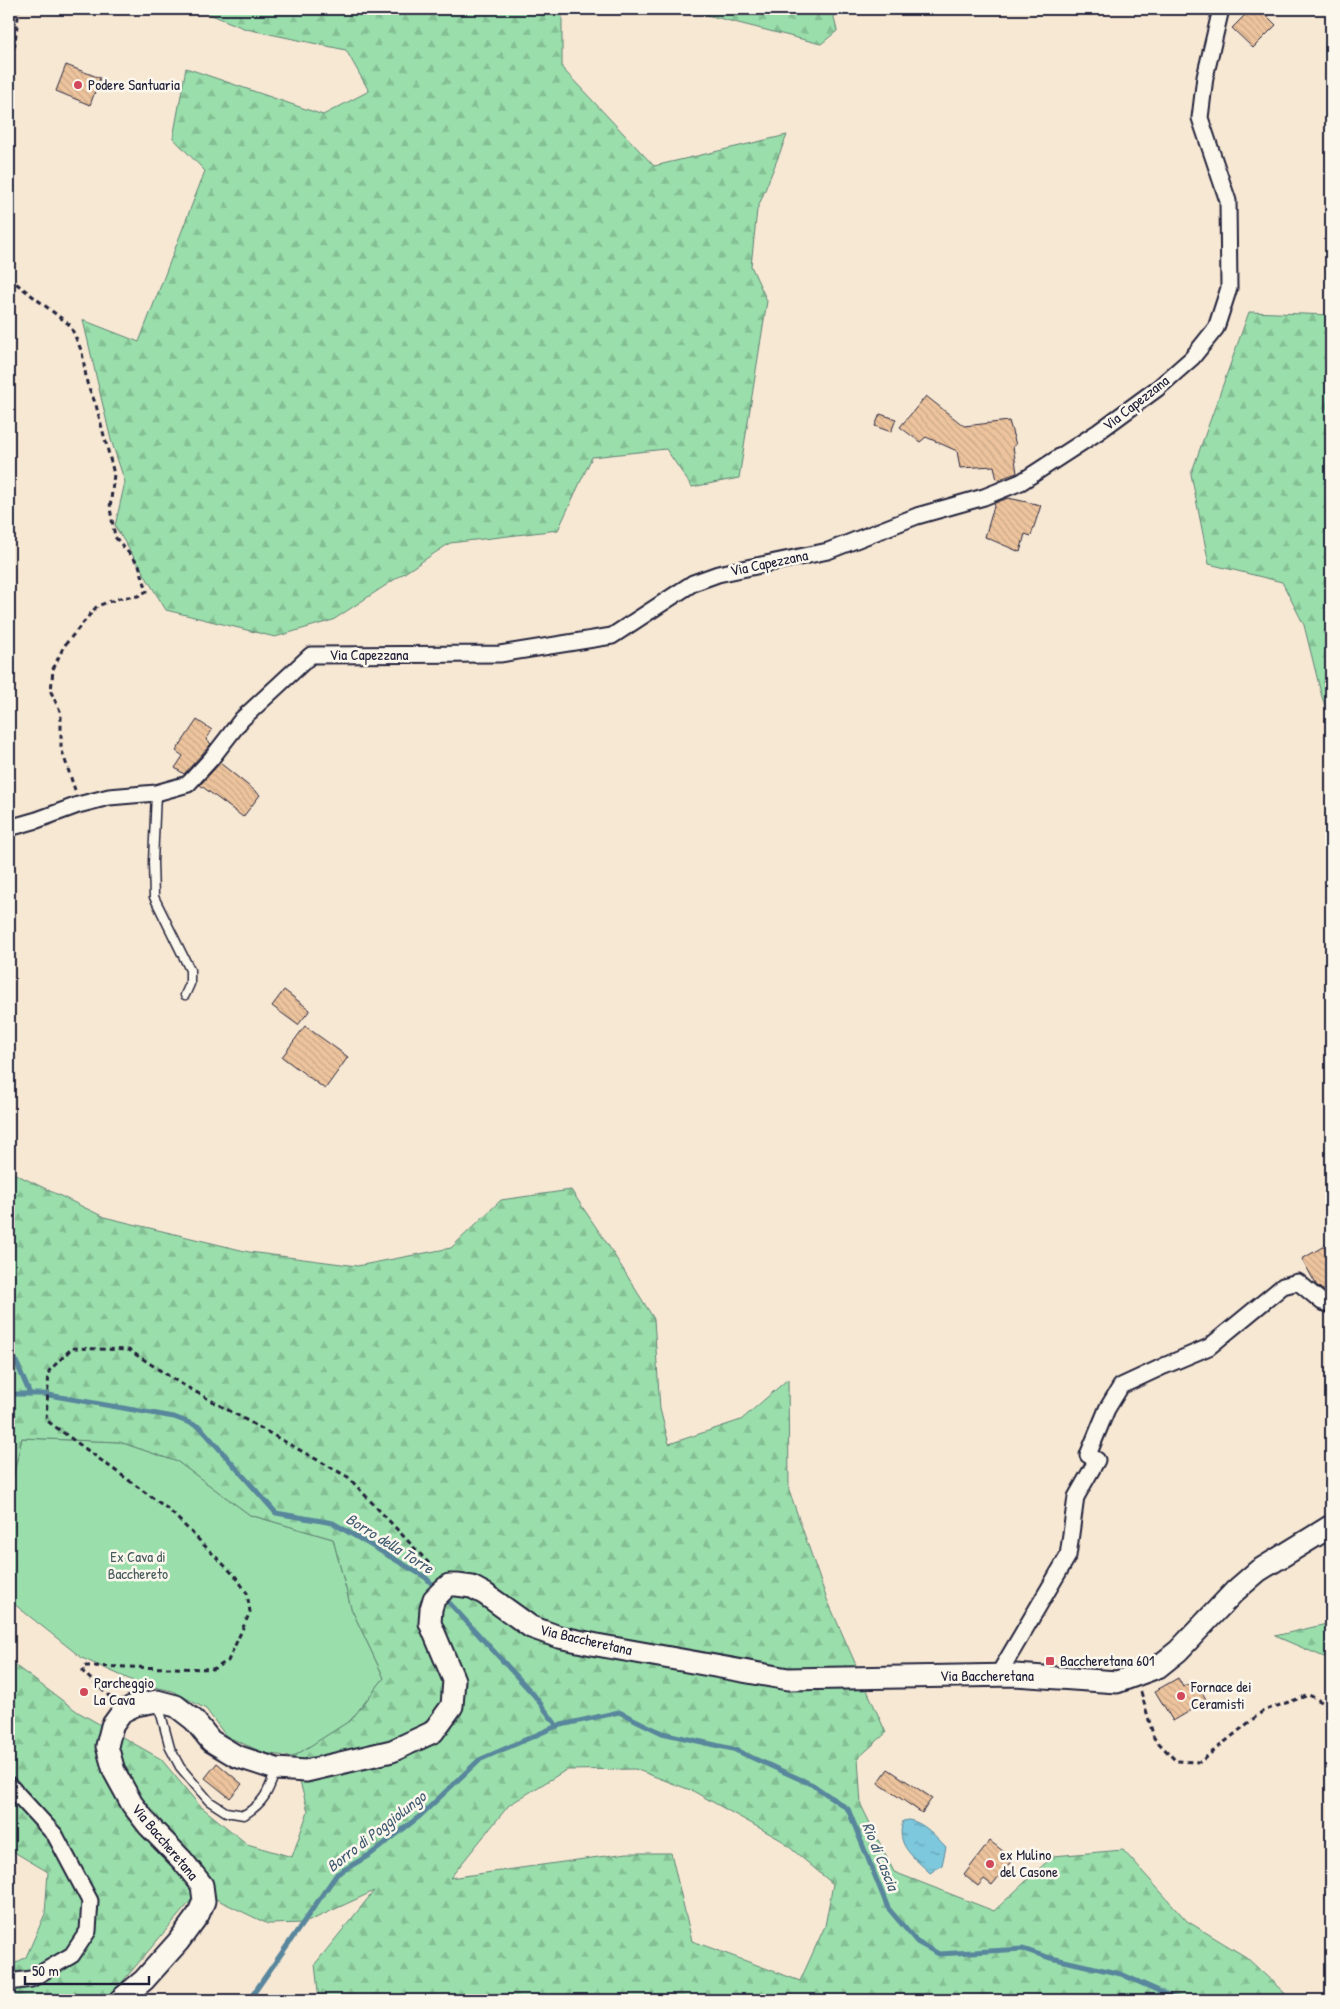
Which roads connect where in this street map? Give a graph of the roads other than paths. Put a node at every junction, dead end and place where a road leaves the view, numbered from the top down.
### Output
1 (1220, 9) edge
2 (156, 793) junction
3 (9, 828) edge
4 (185, 995) dead end
5 (1331, 1305) edge
6 (1331, 1526) edge
7 (998, 1675) junction
8 (157, 1701) junction
9 (276, 1769) junction
10 (9, 1785) edge
11 (9, 1982) edge
12 (120, 2000) edge

1 - 2 street, Via Capezzana
2 - 3 street, Via Capezzana
2 - 4 lane
5 - 7 street
6 - 7 street, Via Baccheretana
7 - 9 street, Via Baccheretana
8 - 9 street
8 - 9 lane
8 - 12 street, Via Baccheretana
10 - 11 street

